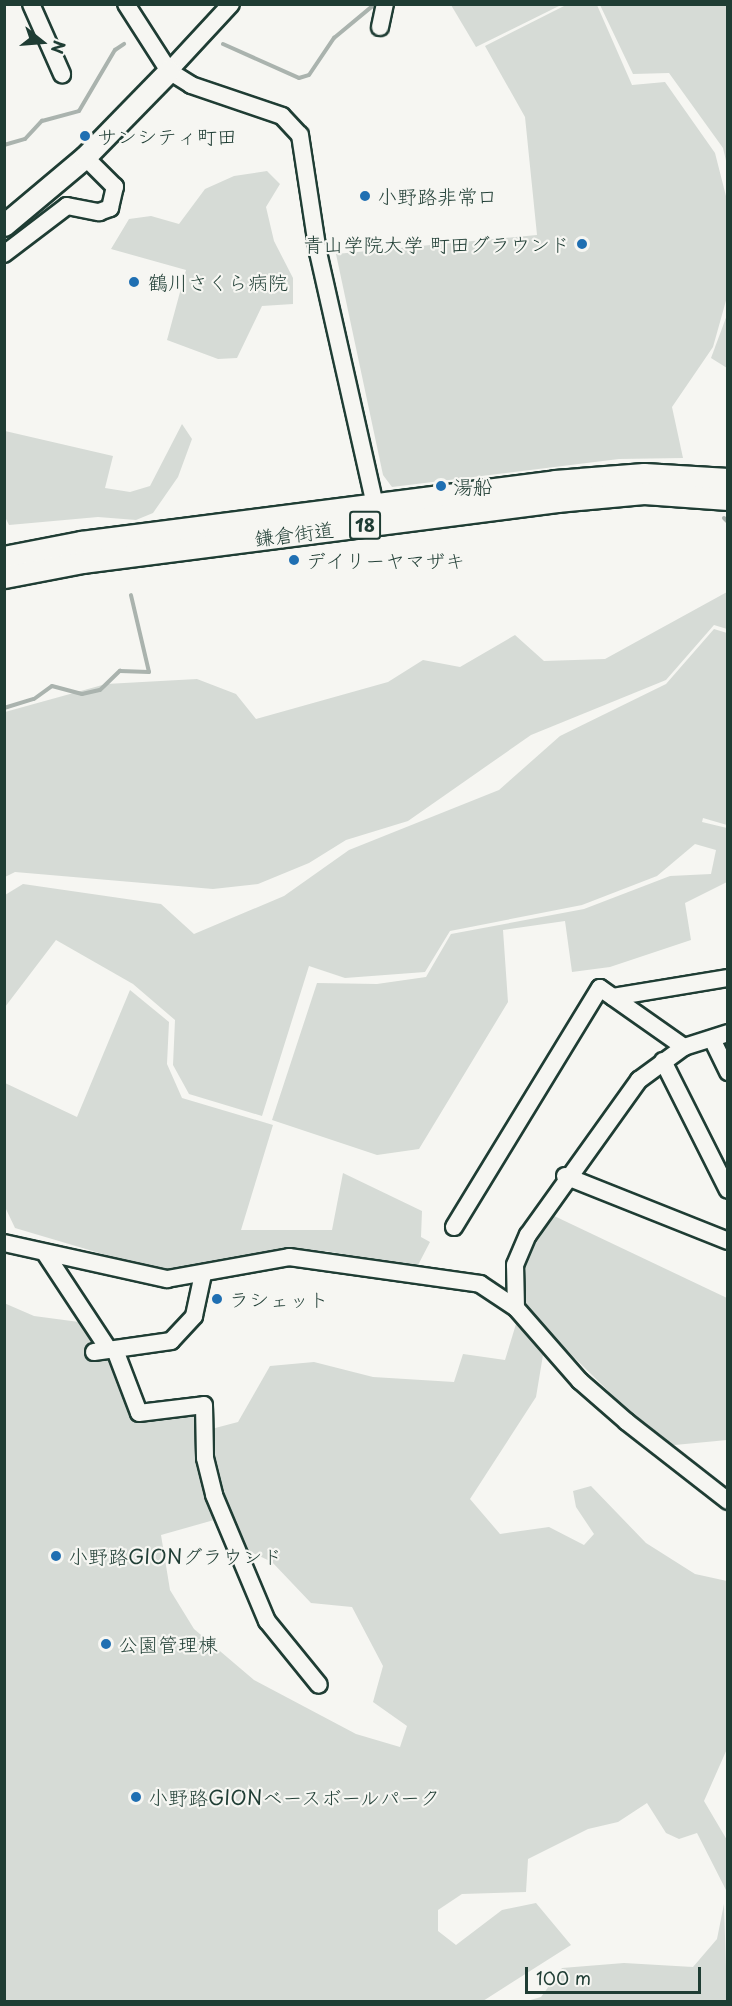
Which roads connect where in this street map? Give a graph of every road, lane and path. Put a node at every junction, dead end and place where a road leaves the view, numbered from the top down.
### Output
1 (31, 4) edge
2 (126, 4) edge
3 (231, 4) edge
4 (385, 4) edge
5 (380, 27) dead end
6 (169, 71) junction
7 (62, 74) dead end
8 (85, 157) junction
9 (4, 225) edge
10 (4, 254) edge
11 (728, 479) edge
12 (728, 499) edge
13 (377, 514) junction
14 (4, 557) edge
15 (4, 577) edge
16 (728, 978) edge
17 (614, 997) junction
18 (720, 1036) edge
19 (684, 1047) junction
20 (663, 1061) junction
21 (728, 1072) edge
22 (565, 1176) junction
23 (728, 1190) edge
24 (454, 1227) dead end
25 (728, 1241) edge
26 (4, 1243) edge
27 (45, 1253) junction
28 (204, 1274) junction
29 (516, 1308) junction
30 (106, 1351) junction
31 (728, 1501) edge
32 (319, 1685) dead end

1 - 7 street
2 - 6 street
3 - 6 street
4 - 5 street
6 - 8 main road
6 - 13 street
8 - 9 main road
8 - 10 street
11 - 13 main road, 鎌倉街道 / 18
12 - 13 main road, 鎌倉街道 / 18
13 - 14 main road, 鎌倉街道 / 18
13 - 15 main road, 鎌倉街道 / 18
16 - 17 street
17 - 19 street
17 - 24 street
18 - 19 street
18 - 21 street
19 - 20 street
20 - 22 street
20 - 23 street
22 - 25 street
22 - 29 street
26 - 27 street
27 - 28 street
27 - 30 street
28 - 29 street
28 - 30 street
29 - 31 street
30 - 32 street

